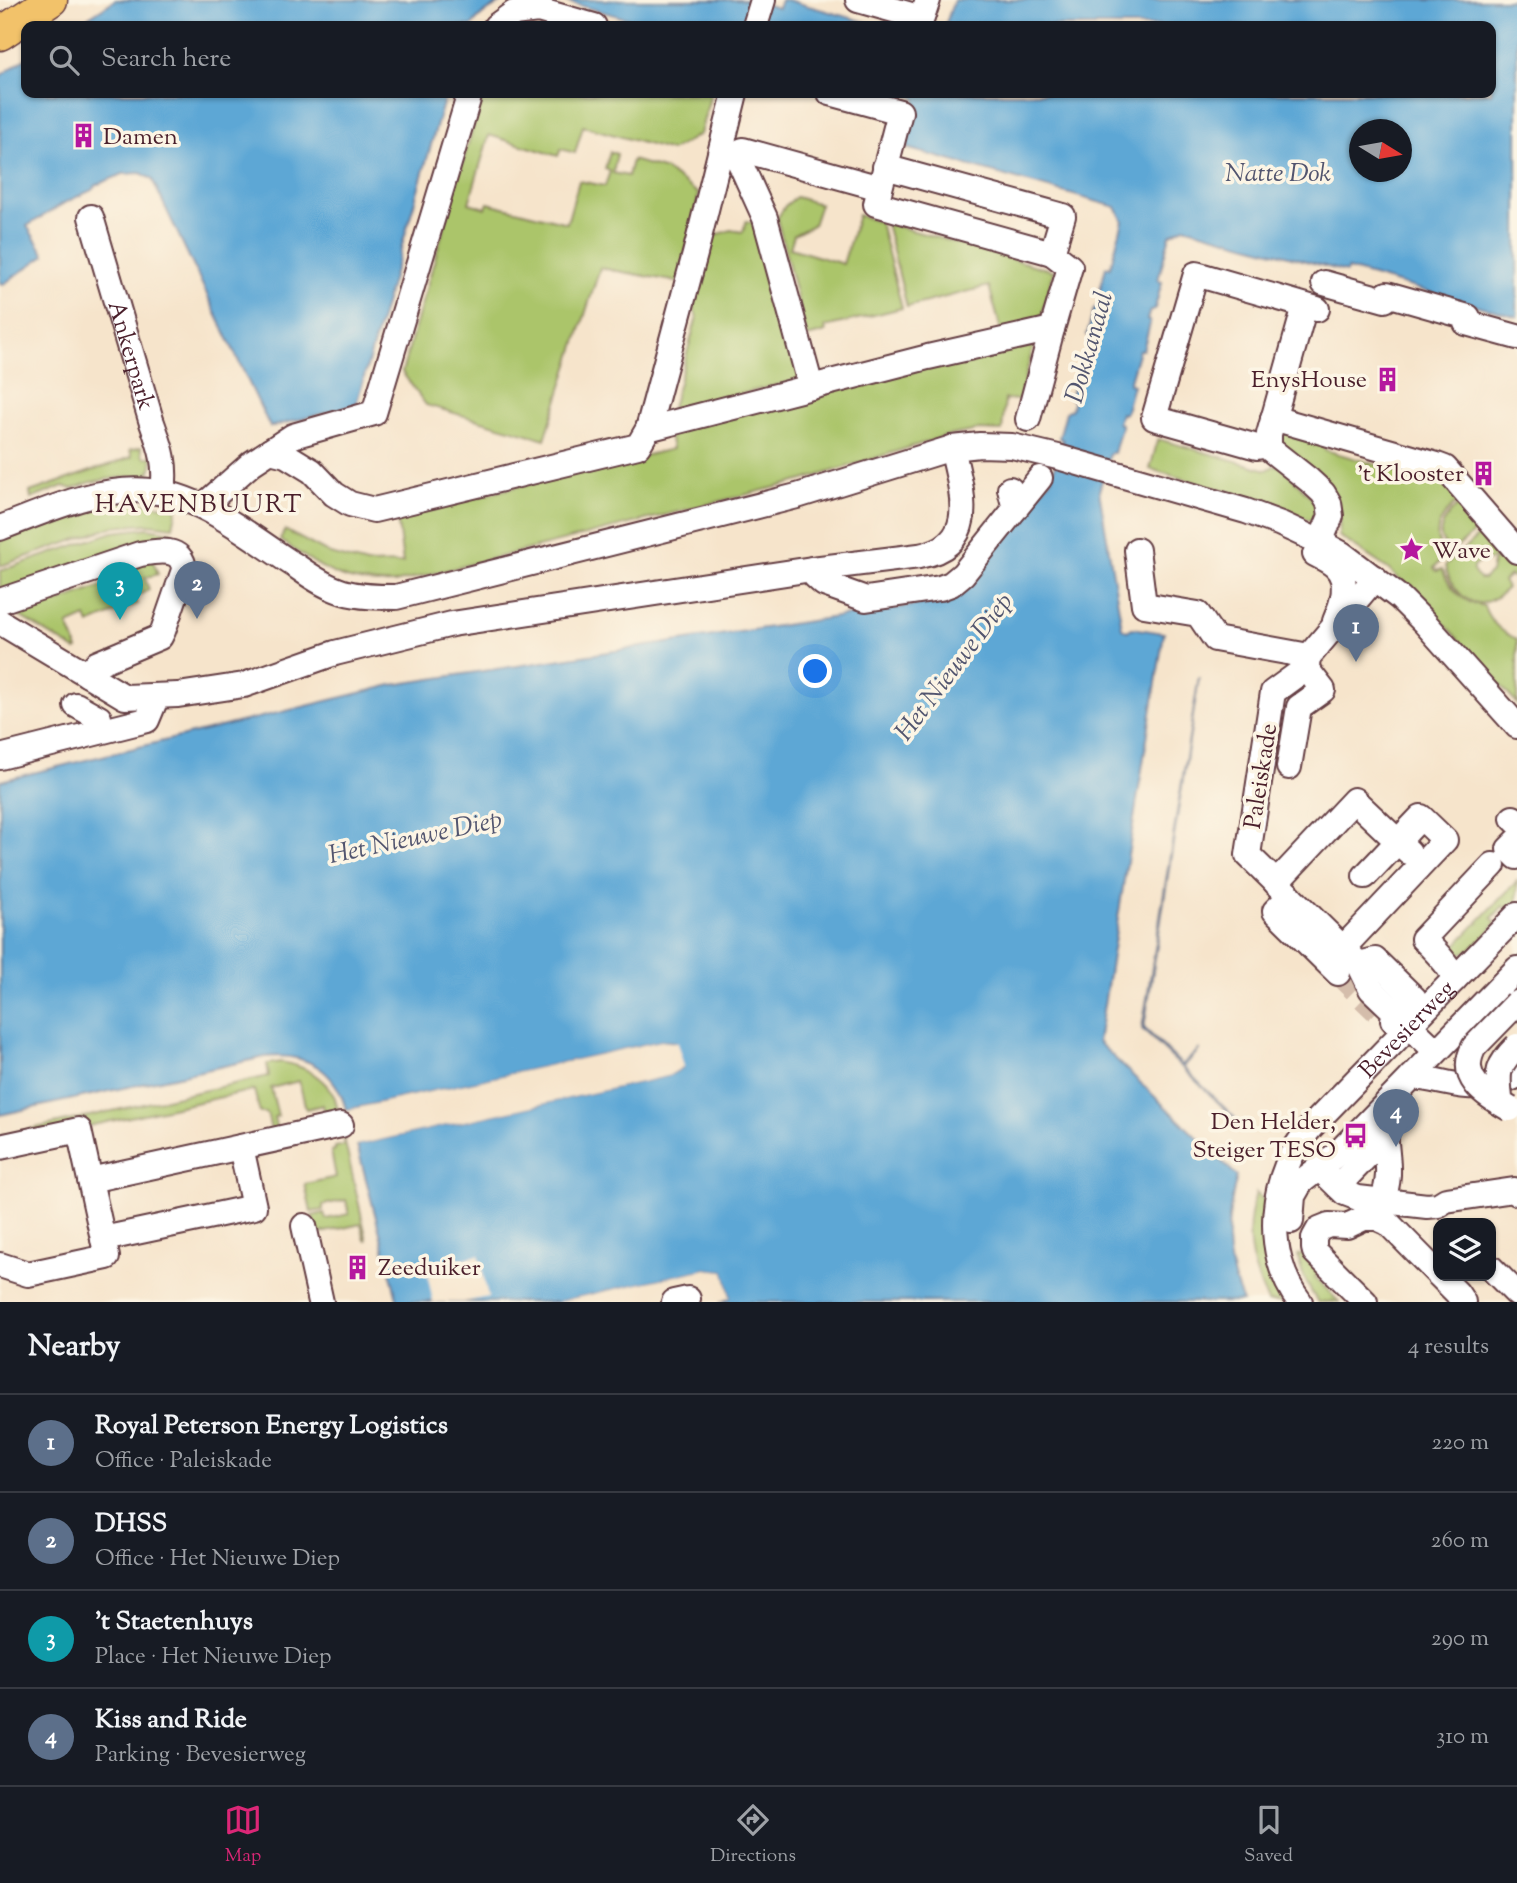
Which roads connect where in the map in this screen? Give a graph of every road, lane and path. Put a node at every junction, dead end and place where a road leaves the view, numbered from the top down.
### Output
1 (51, 0) edge
2 (858, 0) edge
3 (928, 0) edge
4 (503, 21) edge
5 (576, 21) edge
6 (0, 34) edge
7 (469, 98) edge
8 (734, 98) edge
9 (848, 98) edge
10 (728, 150) junction
11 (883, 178) junction
12 (91, 217) dead end
13 (1052, 253) junction
14 (1324, 283) dead end
15 (1052, 329) junction
16 (1517, 337) edge
17 (811, 387) junction
18 (1273, 418) junction
19 (1028, 419) dead end
20 (648, 429) junction
21 (1269, 445) junction
22 (952, 448) junction
23 (270, 451) junction
24 (1040, 478) dead end
25 (1156, 485) junction
26 (163, 492) junction
27 (205, 508) junction
28 (0, 527) edge
29 (1320, 542) junction
30 (1137, 550) dead end
31 (1517, 551) edge
32 (812, 569) junction
33 (1375, 578) junction
34 (0, 601) edge
35 (0, 622) edge
36 (1317, 648) junction
37 (88, 675) junction
38 (122, 694) junction
39 (157, 696) junction
40 (76, 705) dead end
41 (101, 724) junction
42 (1517, 726) edge
43 (0, 757) edge
44 (1289, 767) dead end
45 (1516, 827) edge
46 (1398, 842) junction
47 (1517, 857) edge
48 (1422, 864) junction
49 (1493, 865) dead end
50 (1366, 876) dead end
51 (1283, 890) junction
52 (1517, 915) edge
53 (1479, 954) junction
54 (1441, 956) junction
55 (1347, 962) junction
56 (1517, 968) edge
57 (1454, 979) junction
58 (1517, 1003) edge
59 (1393, 1019) junction
60 (1517, 1023) edge
61 (1517, 1046) edge
62 (1436, 1051) junction
63 (1412, 1077) junction
64 (1517, 1078) edge
65 (1326, 1091) dead end
66 (1388, 1102) junction
67 (1511, 1108) edge
68 (341, 1125) dead end
69 (1296, 1146) junction
70 (0, 1147) edge
71 (241, 1147) junction
72 (1387, 1148) junction
73 (1319, 1168) junction
74 (90, 1180) junction
75 (1346, 1191) junction
76 (1517, 1193) edge
77 (1382, 1201) junction
78 (1434, 1211) edge
79 (304, 1226) dead end
80 (103, 1239) junction
81 (0, 1265) edge
82 (1433, 1269) edge
83 (1496, 1273) edge
84 (1445, 1281) edge
85 (1517, 1294) edge
86 (321, 1302) edge
87 (1300, 1302) edge
88 (1311, 1302) edge
89 (1365, 1302) edge
90 (1463, 1302) edge

1 - 6 main road
2 - 3 street
4 - 5 street
7 - 23 street
8 - 10 street
9 - 11 street
10 - 11 street
10 - 17 street
10 - 20 street
11 - 13 street
11 - 13 street
12 - 26 street, Ankerpark
13 - 15 street
14 - 16 street
15 - 17 street
15 - 19 street
17 - 20 street
18 - 21 street
18 - 21 street
18 - 31 street
20 - 23 street
21 - 29 street
22 - 25 street
22 - 27 street
22 - 32 street
23 - 27 street
24 - 32 street
25 - 29 street
25 - 36 street, Paleiskade
26 - 27 street
26 - 28 street
29 - 33 street
30 - 36 street
32 - 39 street
33 - 36 street, Paleiskade
33 - 42 street
34 - 37 street
35 - 37 street
36 - 44 street
36 - 51 street, Paleiskade
37 - 38 street
38 - 39 street
38 - 41 street
39 - 41 street
40 - 41 street
41 - 43 street
45 - 47 street
46 - 48 street
46 - 48 street
46 - 50 street
46 - 51 street
48 - 55 street
49 - 54 street
51 - 55 street, Paleiskade
52 - 53 street, Bevesierweg
53 - 54 street
53 - 57 street, Bevesierweg
54 - 57 street
55 - 59 street, Paleiskade
56 - 62 street, Bevesierweg
57 - 59 street, Bevesierweg
58 - 67 street, bridge
59 - 62 street, Paleiskade
59 - 65 street
59 - 69 street, Bevesierweg
60 - 67 street
61 - 67 street, bridge
62 - 63 street, Bevesierweg
63 - 64 street
63 - 66 street, Bevesierweg
64 - 67 street
66 - 72 street
66 - 73 street, Bevesierweg
68 - 71 street
69 - 73 street
69 - 87 street, Bevesierweg
70 - 74 street
71 - 74 street
71 - 80 street
72 - 75 street
72 - 77 street
73 - 75 street
73 - 88 street, Bevesierweg
74 - 80 street
75 - 77 street
76 - 78 street
77 - 78 street
79 - 86 street
80 - 81 street
82 - 89 street
83 - 85 street
84 - 90 street

